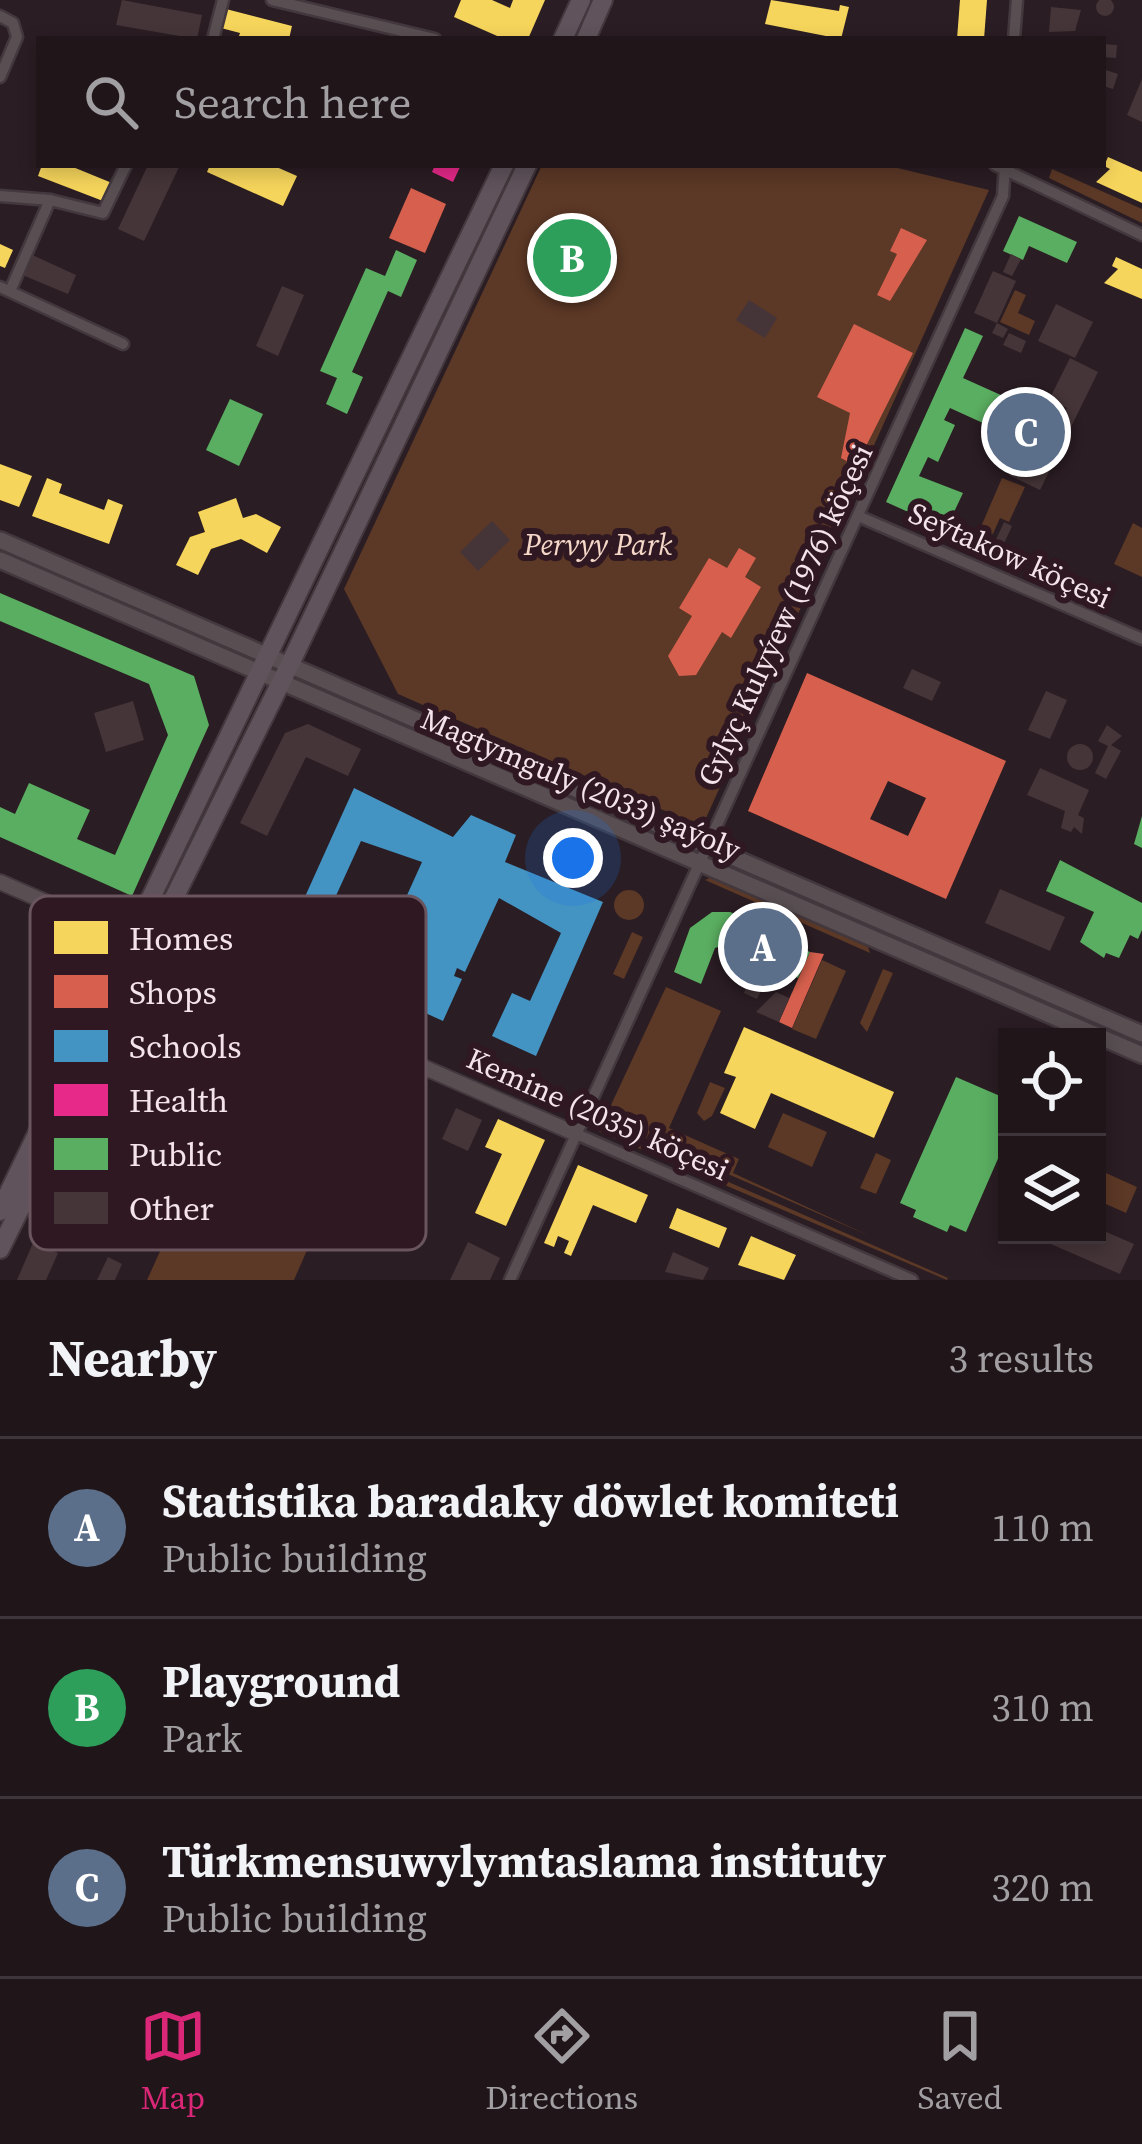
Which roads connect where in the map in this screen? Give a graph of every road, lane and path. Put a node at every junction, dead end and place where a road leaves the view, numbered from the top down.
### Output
1 (223, 0) edge
2 (272, 0) edge
3 (581, 0) edge
4 (603, 0) edge
5 (1017, 0) edge
6 (0, 16) edge
7 (214, 36) edge
8 (422, 36) edge
9 (563, 36) edge
10 (587, 36) edge
11 (1014, 36) edge
12 (0, 76) edge
13 (125, 168) edge
14 (503, 168) edge
15 (526, 168) edge
16 (1002, 168) edge
17 (1004, 168) edge
18 (0, 196) edge
19 (50, 200) junction
20 (1142, 235) edge
21 (5, 289) edge
22 (123, 344) dead end
23 (858, 516) junction
24 (0, 540) edge
25 (0, 560) edge
26 (1142, 639) edge
27 (267, 651) junction
28 (291, 662) junction
29 (257, 673) junction
30 (280, 683) junction
31 (705, 844) junction
32 (696, 863) junction
33 (0, 882) edge
34 (32, 896) edge
35 (158, 896) edge
36 (162, 896) edge
37 (1141, 1046) edge
38 (426, 1068) edge
39 (574, 1133) junction
40 (30, 1152) edge
41 (30, 1182) edge
42 (0, 1211) edge
43 (0, 1249) edge
44 (510, 1280) edge
45 (912, 1280) edge

1 - 7 street
2 - 8 street
3 - 9 main road
4 - 10 main road
5 - 11 street
6 - 12 street
13 - 19 street
14 - 27 main road
15 - 28 main road
16 - 23 street, Gylyç Kulyýew (1976) köçesi
17 - 20 street
18 - 19 street
19 - 21 street
21 - 22 street
23 - 26 street, Seýtakow köçesi
23 - 31 street, Gylyç Kulyýew (1976) köçesi
24 - 27 main road, Magtymguly (2033) şaýoly
25 - 29 main road, Magtymguly (2033) şaýoly
27 - 28 main road, Magtymguly (2033) şaýoly
27 - 29 main road
28 - 30 main road
28 - 31 main road, Magtymguly (2033) şaýoly
29 - 30 main road, Magtymguly (2033) şaýoly
29 - 35 main road
30 - 32 main road, Magtymguly (2033) şaýoly
30 - 36 main road
31 - 32 street, Gylyç Kulyýew (1976) köçesi
31 - 37 main road, Magtymguly (2033) şaýoly
32 - 37 main road, Magtymguly (2033) şaýoly
32 - 39 street, Gylyç Kulyýew (1976) köçesi
33 - 34 street, Kemine (2035) köçesi
38 - 39 street, Kemine (2035) köçesi
39 - 44 street, Gylyç Kulyýew (1976) köçesi
39 - 45 street, Kemine (2035) köçesi
40 - 42 main road
41 - 43 main road

